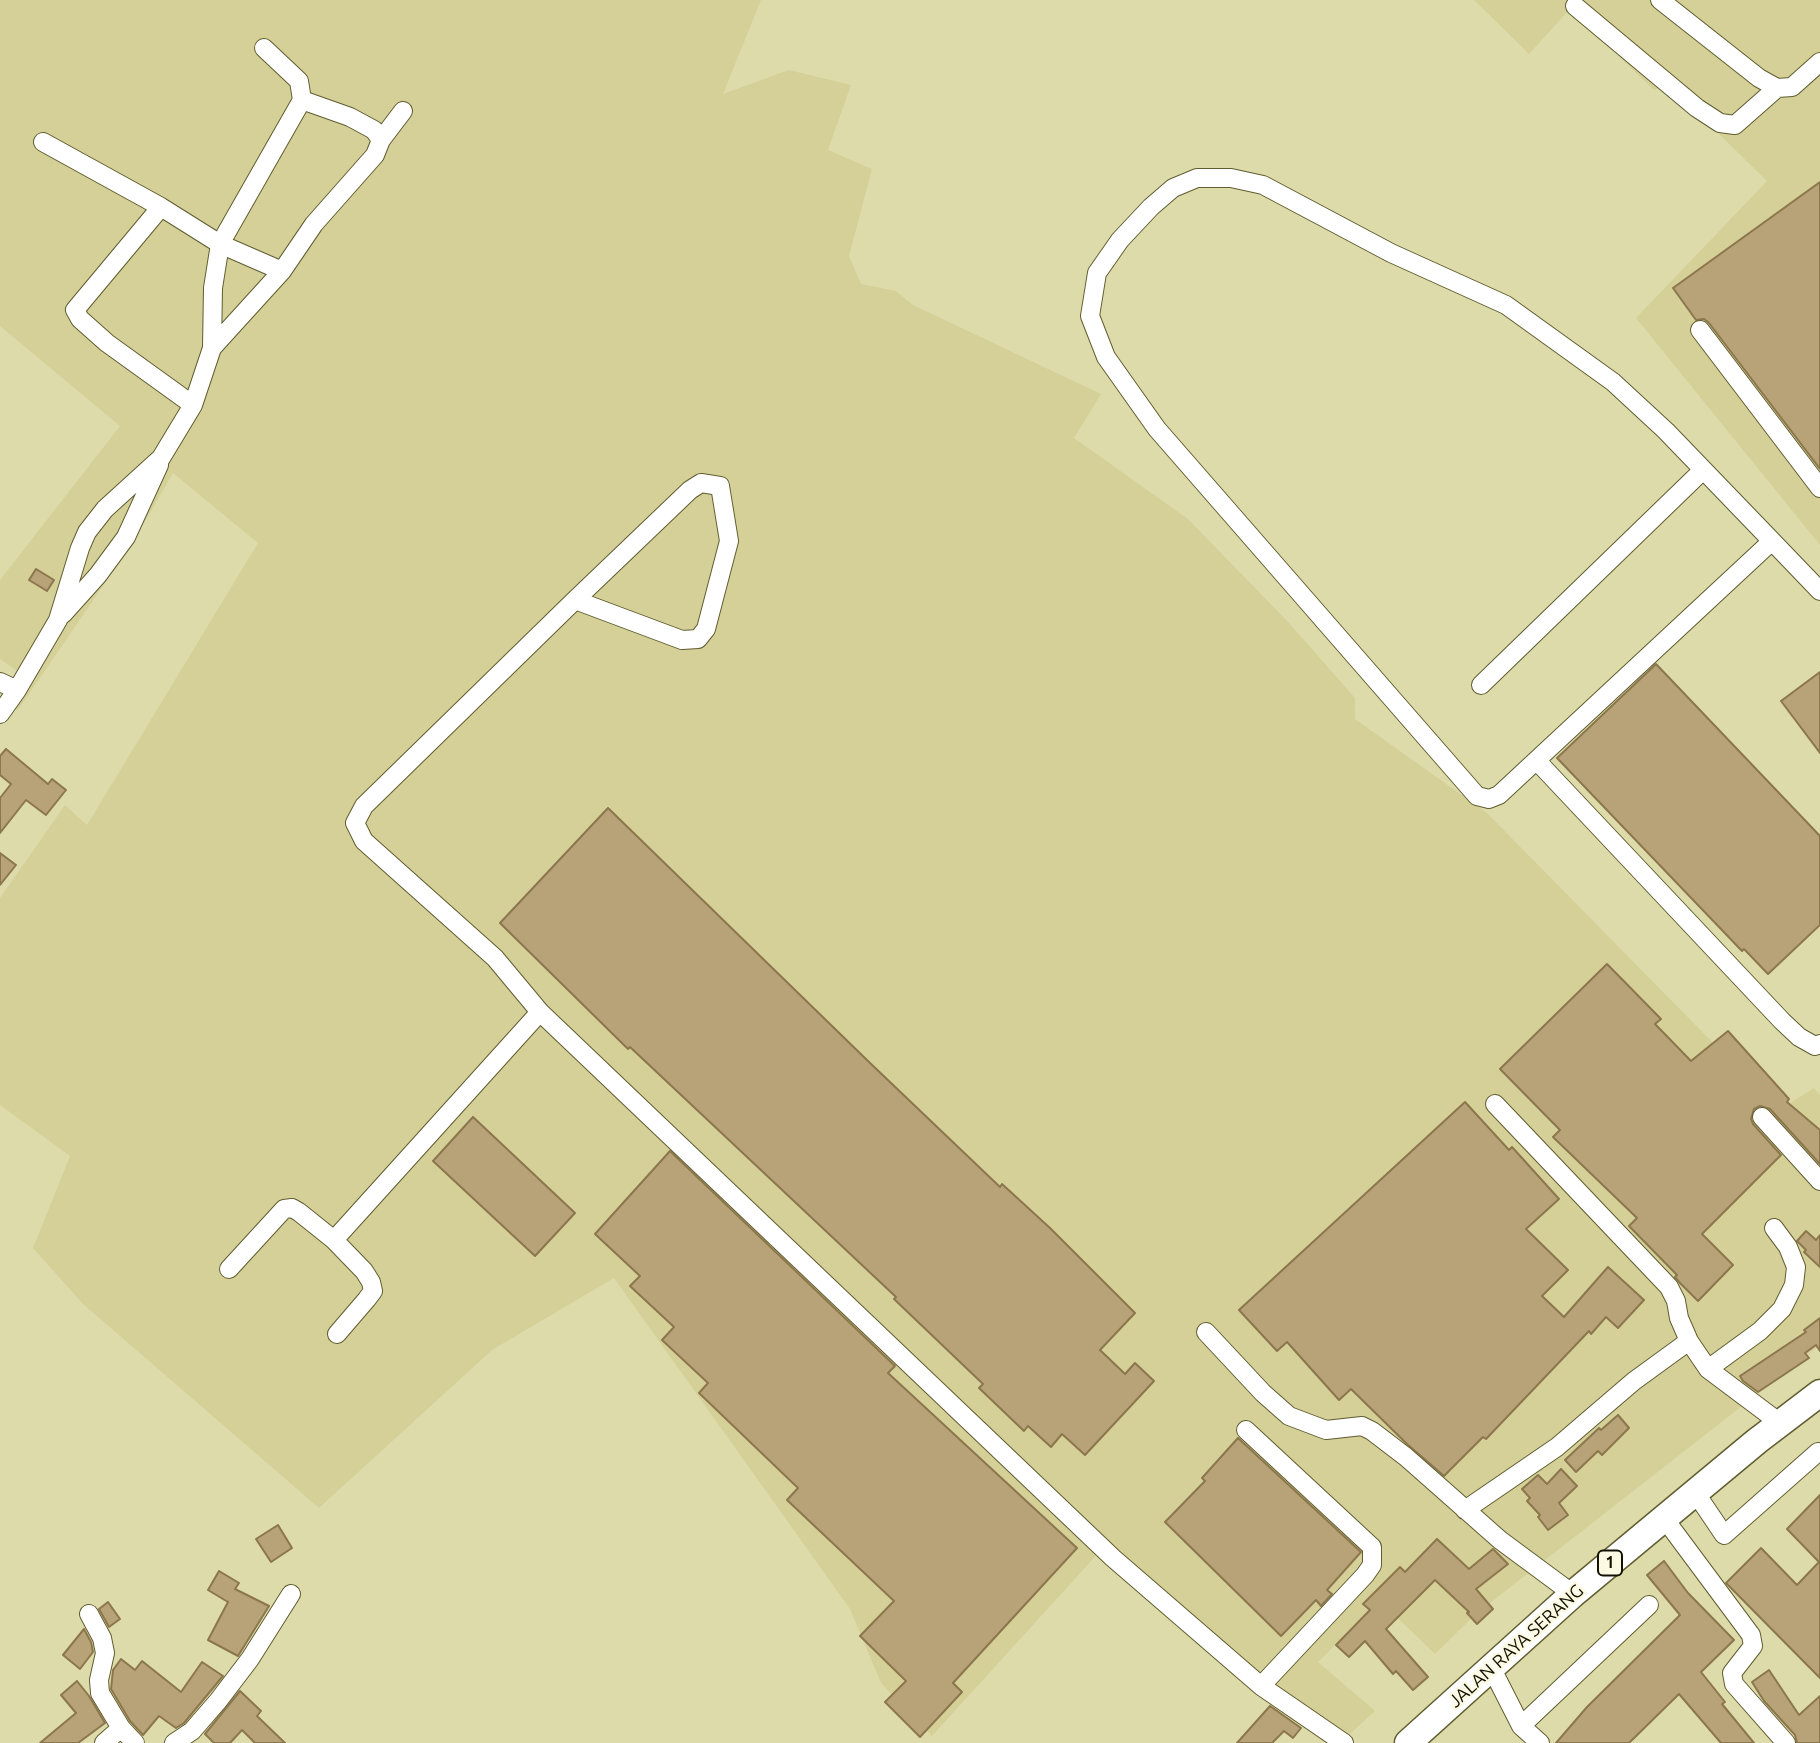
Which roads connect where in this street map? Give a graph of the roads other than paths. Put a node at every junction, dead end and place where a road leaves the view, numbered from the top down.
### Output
1 (1660, 0) edge
2 (1576, 6) dead end
3 (264, 48) dead end
4 (1820, 62) edge
5 (1777, 88) junction
6 (302, 100) junction
7 (403, 111) dead end
8 (381, 140) junction
9 (43, 142) dead end
10 (161, 207) junction
11 (220, 244) junction
12 (282, 271) junction
13 (1700, 330) dead end
14 (212, 348) junction
15 (193, 405) junction
16 (161, 458) junction
17 (1703, 470) junction
18 (1820, 488) edge
19 (1772, 541) junction
20 (1820, 591) edge
21 (576, 600) junction
22 (58, 620) junction
23 (0, 681) edge
24 (1481, 685) dead end
25 (17, 690) junction
26 (0, 714) edge
27 (1538, 761) junction
28 (540, 1012) junction
29 (1820, 1044) edge
30 (1495, 1104) dead end
31 (1762, 1117) dead end
32 (1820, 1181) edge
33 (1774, 1228) dead end
34 (334, 1240) junction
35 (229, 1269) dead end
36 (1206, 1332) dead end
37 (337, 1334) dead end
38 (1689, 1341) junction
39 (1708, 1368) junction
40 (1820, 1393) edge
41 (1780, 1423) junction
42 (1246, 1430) dead end
43 (1818, 1452) dead end
44 (1695, 1492) junction
45 (1465, 1510) junction
46 (1664, 1518) junction
47 (291, 1594) dead end
48 (1573, 1594) junction
49 (1649, 1605) dead end
50 (89, 1614) dead end
51 (1492, 1669) junction
52 (1261, 1686) junction
53 (1521, 1726) junction
54 (121, 1728) junction
55 (104, 1743) edge
56 (135, 1743) edge
57 (174, 1743) edge
58 (1345, 1743) edge
59 (1408, 1743) edge
60 (1539, 1743) edge
61 (1786, 1743) edge

1 - 5 street
2 - 5 street
3 - 6 street
4 - 5 street
6 - 8 street
6 - 11 street
7 - 8 street
8 - 12 street
9 - 10 street
10 - 11 street
10 - 15 street
11 - 12 street
11 - 14 street
12 - 14 street
13 - 18 street
14 - 15 street
15 - 16 street
16 - 22 street
16 - 22 street
17 - 19 street
17 - 24 street
17 - 27 street
19 - 20 street
19 - 27 street
21 - 21 street
21 - 28 street
22 - 25 street
23 - 25 street
25 - 26 street
27 - 29 street
28 - 34 street
28 - 52 street
30 - 38 street
31 - 32 street
33 - 39 street
34 - 35 street
34 - 37 street
36 - 45 street
38 - 39 street
38 - 45 street
39 - 41 street
40 - 41 highway, JALAN RAYA SERANG / 1
41 - 44 highway, JALAN RAYA SERANG / 1
42 - 52 street
43 - 44 street
44 - 46 highway, JALAN RAYA SERANG / 1
45 - 48 street
46 - 48 highway, JALAN RAYA SERANG / 1
46 - 61 street
47 - 57 street
48 - 51 highway, JALAN RAYA SERANG / 1
49 - 53 street
50 - 54 street
51 - 53 street
51 - 59 highway, JALAN RAYA SERANG / 1
52 - 58 street
53 - 60 street
54 - 55 street
54 - 56 street

